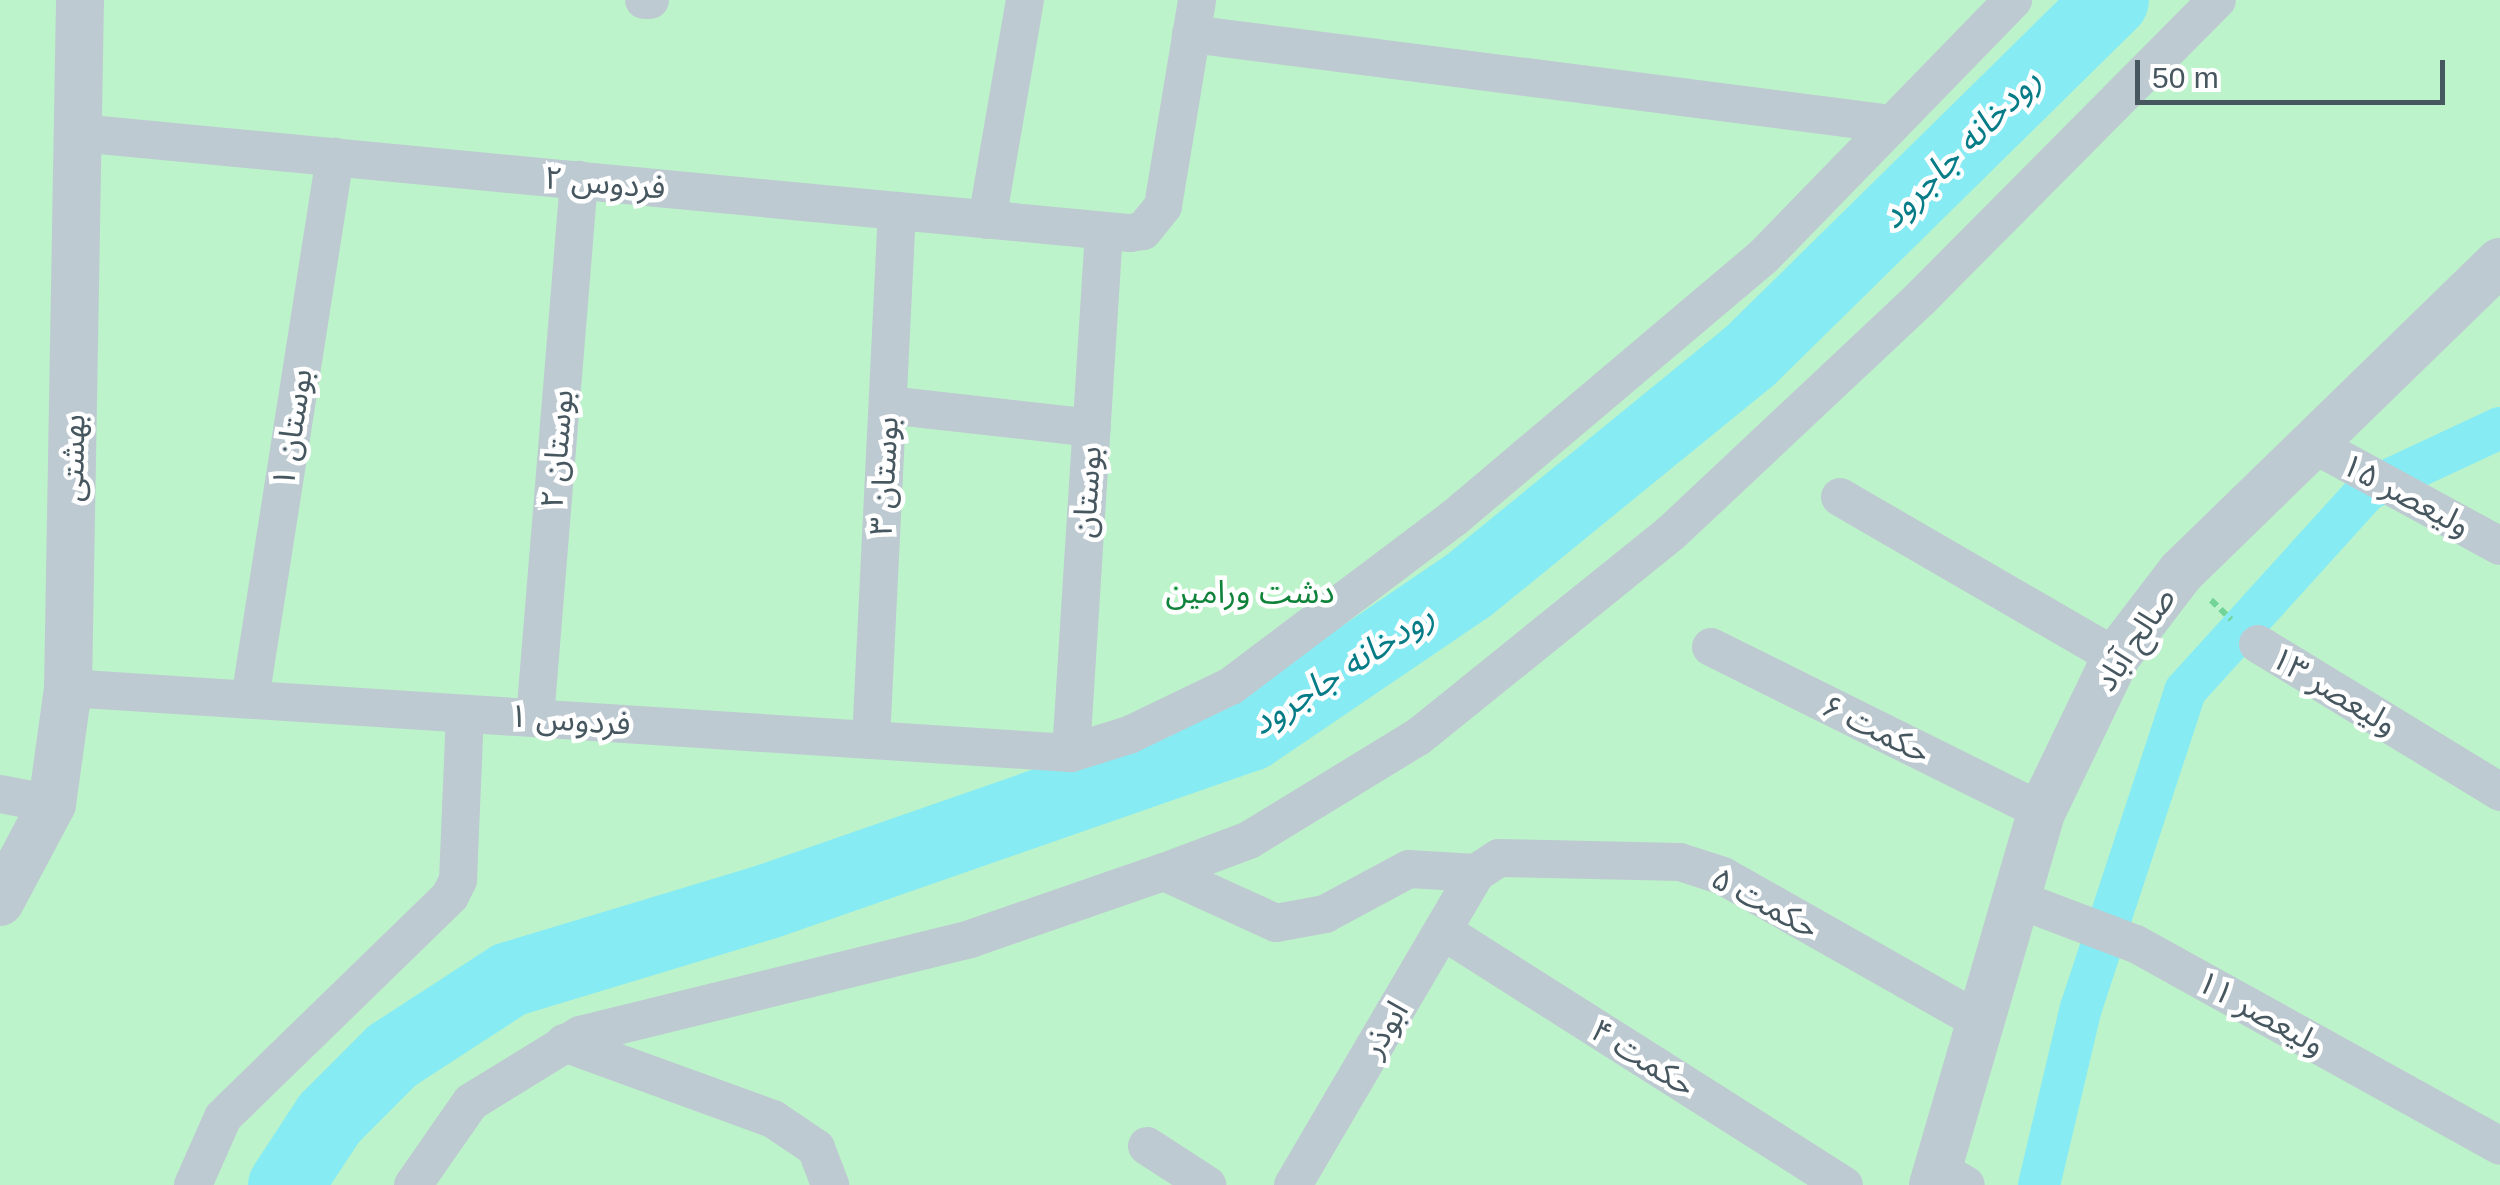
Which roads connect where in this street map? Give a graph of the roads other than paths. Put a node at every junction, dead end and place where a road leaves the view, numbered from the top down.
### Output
1 (80, 0) edge
2 (1025, 0) edge
3 (2013, 0) edge
4 (2217, 0) edge
5 (1194, 17) edge
6 (1892, 124) junction
7 (79, 132) junction
8 (335, 157) junction
9 (579, 180) junction
10 (897, 211) junction
11 (987, 220) junction
12 (1117, 232) junction
13 (2496, 264) edge
14 (888, 405) junction
15 (1092, 428) junction
16 (2313, 444) junction
17 (1840, 498) dead end
18 (2500, 546) edge
19 (2258, 644) road end
20 (1711, 647) dead end
21 (2116, 657) junction
22 (68, 688) junction
23 (250, 700) junction
24 (465, 714) junction
25 (535, 718) junction
26 (872, 740) junction
27 (1070, 753) junction
28 (2500, 792) edge
29 (0, 794) edge
30 (52, 804) junction
31 (2042, 811) junction
32 (1164, 872) junction
33 (1476, 873) junction
34 (2014, 898) junction
35 (0, 902) edge
36 (1443, 932) junction
37 (1978, 1020) junction
38 (564, 1043) junction
39 (1148, 1146) dead end
40 (2500, 1146) edge
41 (1946, 1180) edge
42 (194, 1185) edge
43 (413, 1185) edge
44 (830, 1185) edge
45 (1207, 1185) edge
46 (1293, 1185) edge
47 (1844, 1185) edge

1 - 7 street, بهشتی
2 - 11 street
3 - 6 street
4 - 32 street
5 - 6 street
5 - 12 street
6 - 27 street
7 - 8 street, فردوس ۲
7 - 22 street, بهشتی
8 - 9 street, فردوس ۲
8 - 23 street, بوستان ۱
9 - 10 street, فردوس ۲
9 - 25 street, بوستان ۲
10 - 11 street, فردوس ۲
10 - 14 street, بوستان ۳
11 - 12 street, فردوس ۲
12 - 15 street, بوستان
13 - 16 street, صالح آباد
14 - 15 street
14 - 26 street, بوستان ۳
15 - 27 street, بوستان
16 - 18 street, ۱۵ ولیعصر
16 - 21 street, صالح آباد
17 - 21 street
19 - 28 street, ولیعصر ۱۳
20 - 31 street, حکمت ۶
21 - 31 street, صالح آباد
22 - 23 street, فردوس ۱
22 - 30 street, بهشتی
23 - 24 street, فردوس ۱
24 - 25 street, فردوس ۱
24 - 42 street
25 - 26 street, فردوس ۱
26 - 27 street, فردوس ۱
29 - 30 street
30 - 35 street, بهشتی
31 - 34 street, صالح آباد
32 - 33 street
32 - 38 street
33 - 36 street, ابوذر
33 - 37 street, حکمت ۵
34 - 37 street, صالح آباد
34 - 40 street, ولیعصر ۱۱
36 - 46 street, ابوذر
36 - 47 street, حکمت ۴
37 - 41 street, صالح آباد
38 - 43 street
38 - 44 street
39 - 45 street

